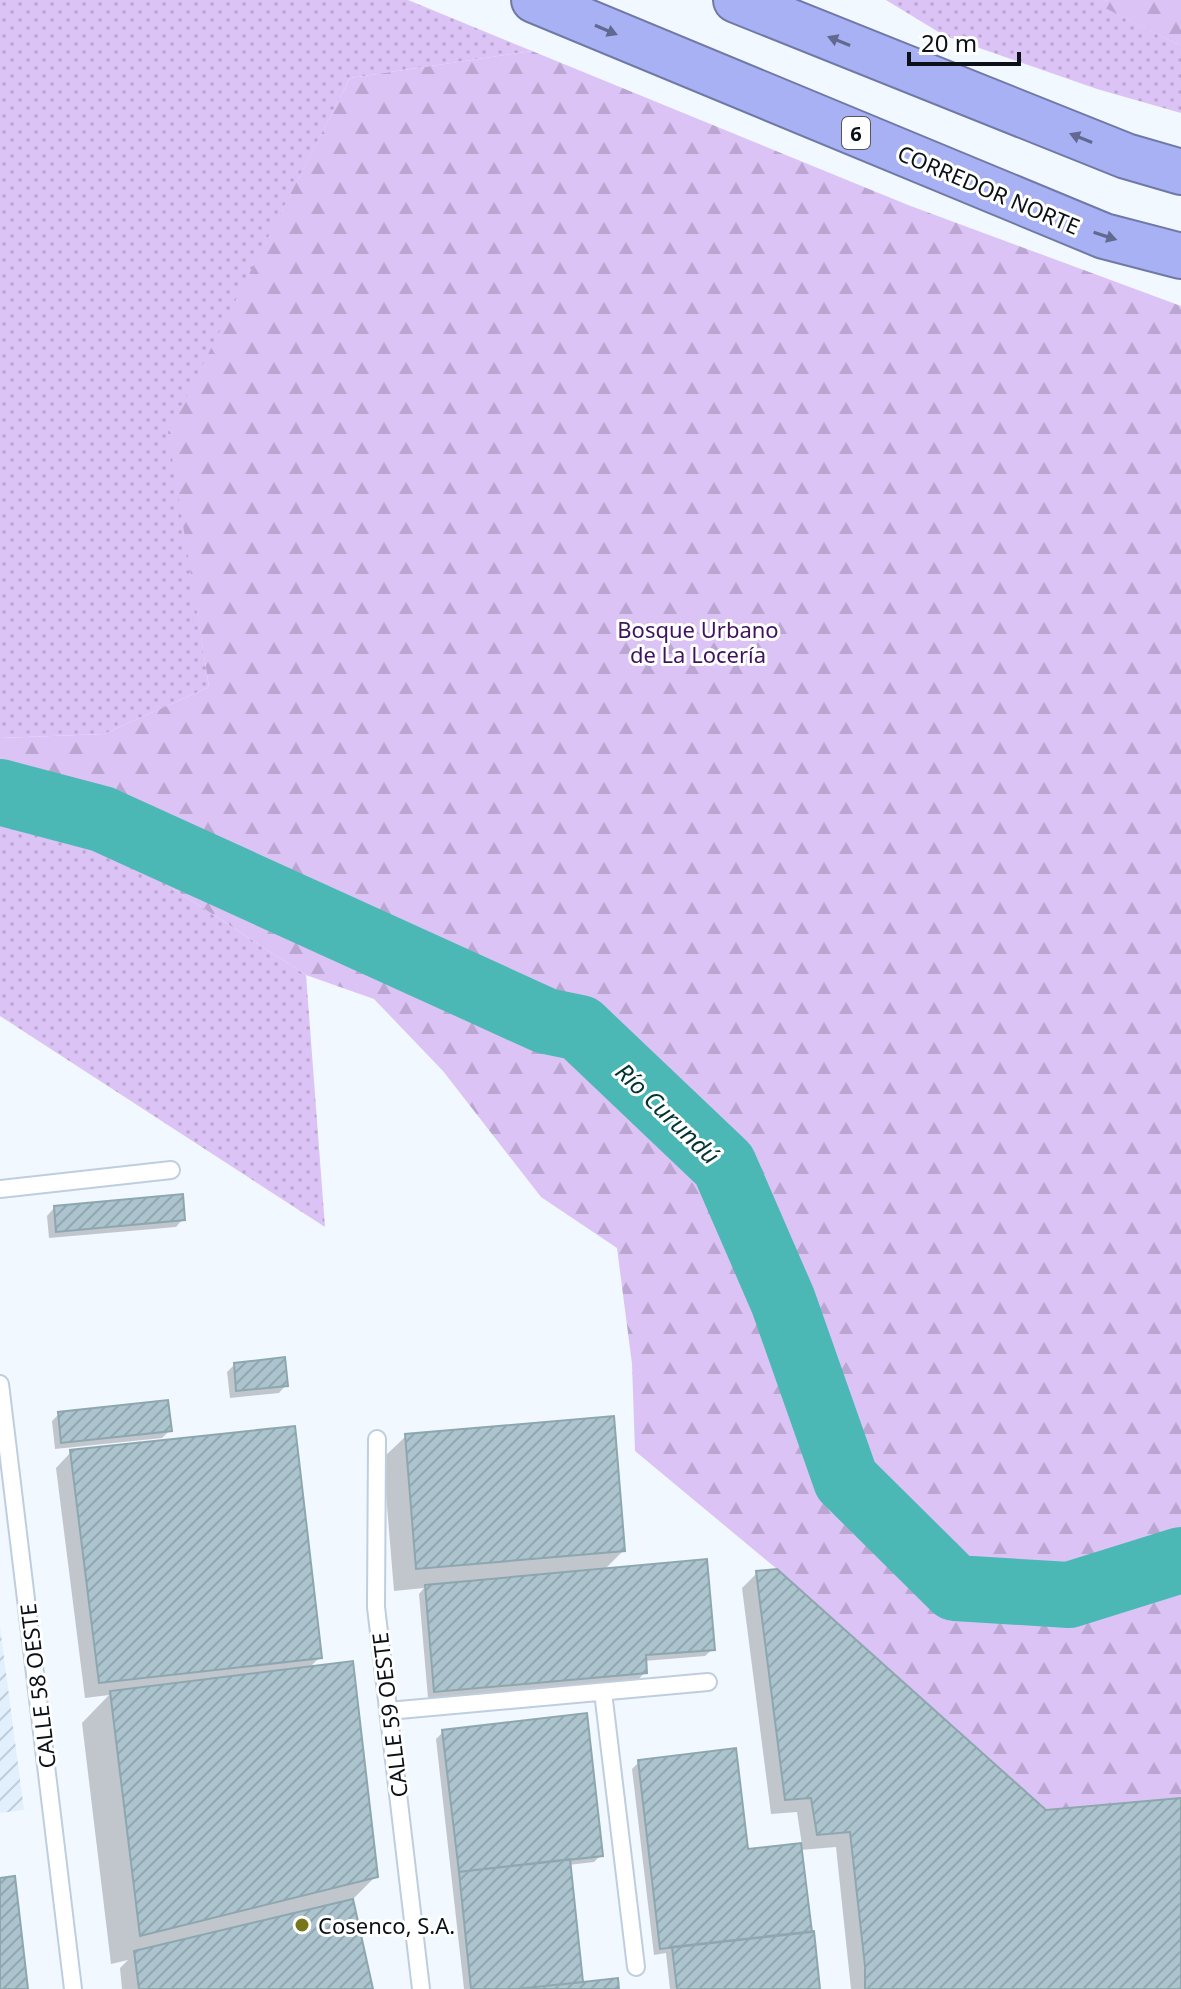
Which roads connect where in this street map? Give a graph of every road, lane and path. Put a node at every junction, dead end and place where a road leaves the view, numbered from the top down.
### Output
1 (534, 0) edge
2 (736, 0) edge
3 (1181, 172) edge
4 (1181, 256) edge
5 (171, 1170) dead end
6 (0, 1189) edge
7 (0, 1384) edge
8 (377, 1439) dead end
9 (708, 1682) dead end
10 (603, 1692) junction
11 (388, 1711) junction
12 (636, 1967) dead end
13 (73, 1989) edge
14 (421, 1989) edge

1 -> 4 highway, CORREDOR NORTE / 6
3 -> 2 highway
5 - 6 lane
7 - 13 lane, CALLE 58 OESTE
8 - 11 lane, CALLE 59 OESTE
9 - 10 lane
10 - 11 lane
10 - 12 lane
11 - 14 lane, CALLE 59 OESTE

